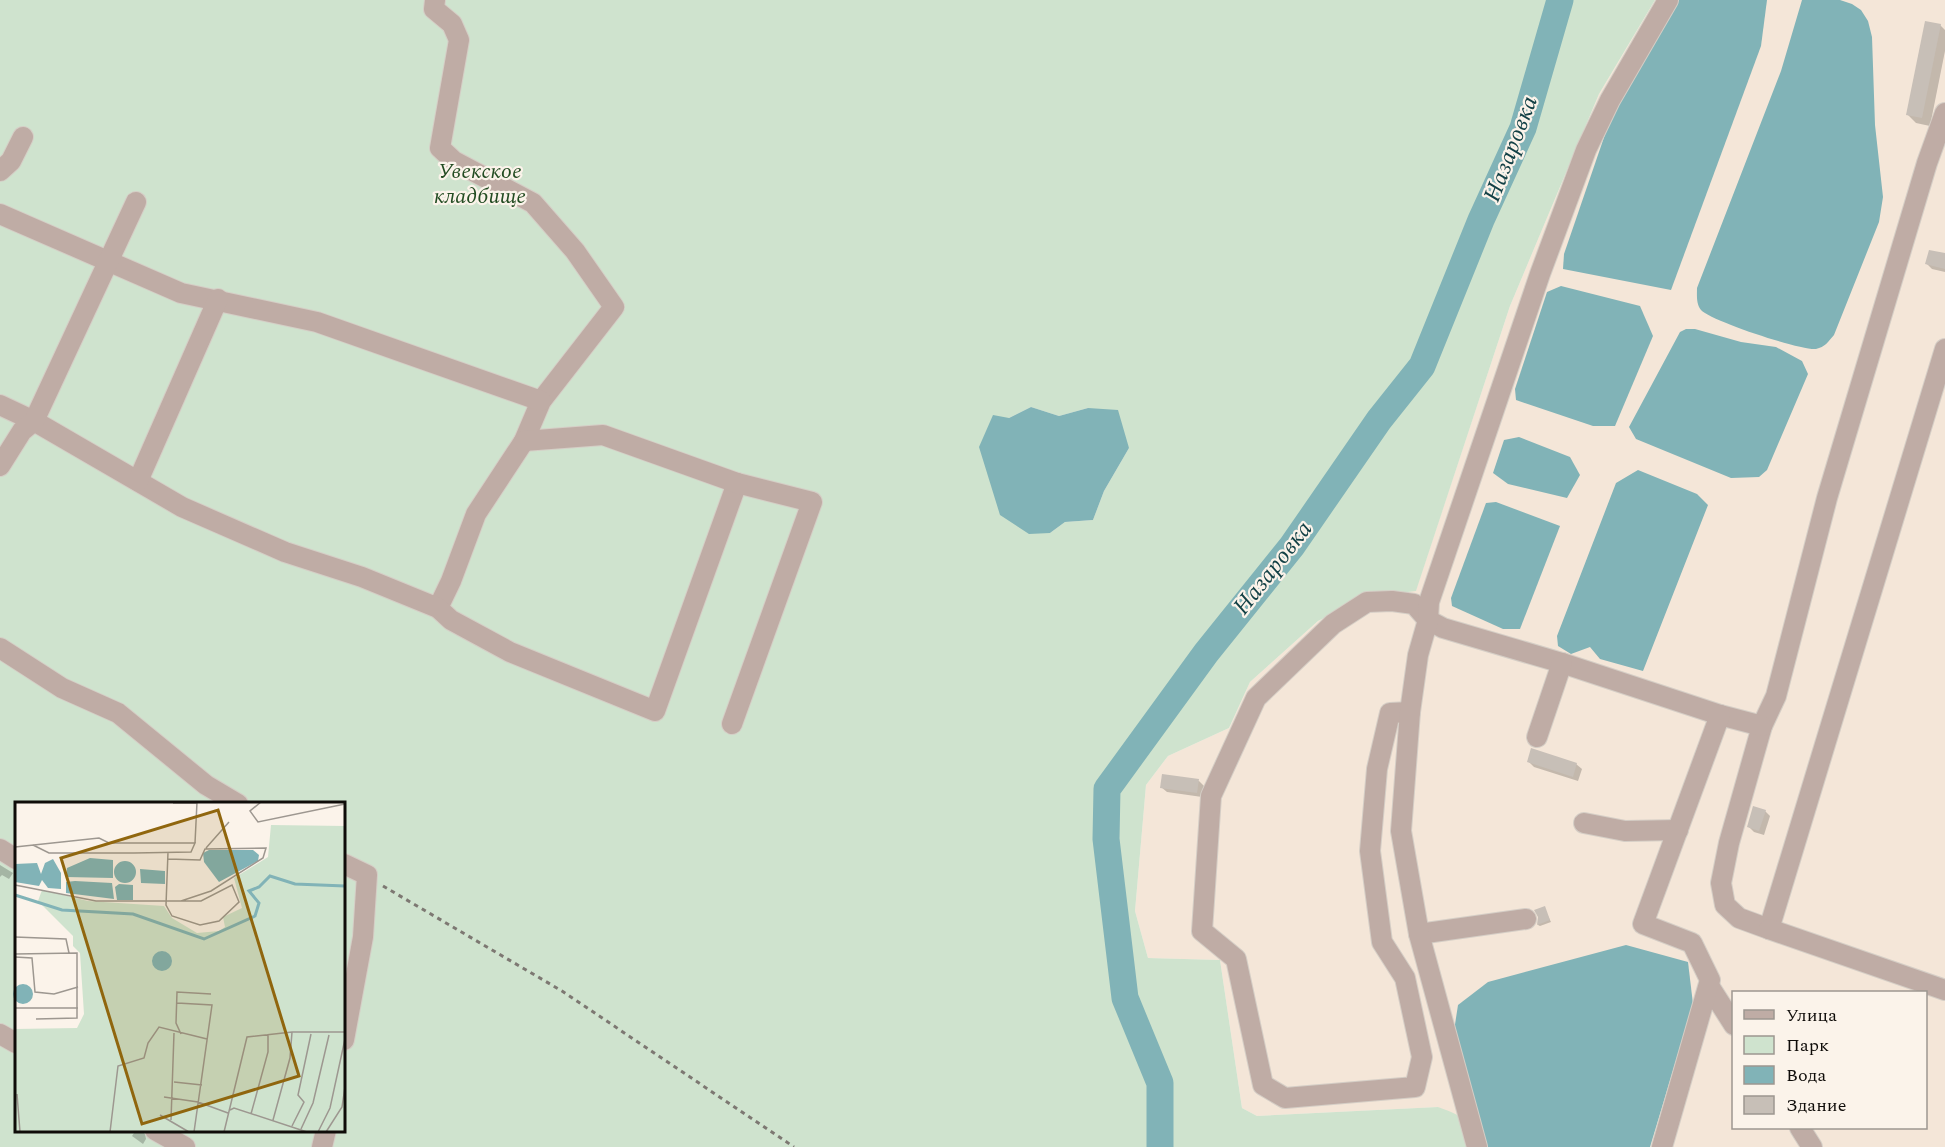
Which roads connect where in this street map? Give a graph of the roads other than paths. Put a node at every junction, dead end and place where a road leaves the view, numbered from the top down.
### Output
1 (435, 0) edge
2 (1668, 0) edge
3 (1945, 113) edge
4 (23, 137) dead end
5 (0, 171) edge
6 (136, 202) dead end
7 (0, 214) edge
8 (109, 261) junction
9 (218, 299) junction
10 (1945, 349) edge
11 (542, 401) junction
12 (0, 405) edge
13 (34, 421) junction
14 (525, 441) junction
15 (0, 466) edge
16 (138, 481) junction
17 (737, 483) junction
18 (438, 608) junction
19 (1428, 620) junction
20 (0, 648) edge
21 (1562, 663) junction
22 (1410, 712) junction
23 (1720, 715) junction
24 (732, 724) dead end
25 (1762, 726) junction
26 (1537, 737) dead end
27 (235, 802) edge
28 (1584, 823) dead end
29 (1678, 830) junction
30 (0, 849) edge
31 (15, 858) edge
32 (345, 864) edge
33 (1526, 918) dead end
34 (1769, 929) junction
35 (1419, 934) junction
36 (1709, 986) junction
37 (1945, 990) edge
38 (1732, 1022) edge
39 (345, 1025) edge
40 (0, 1034) edge
41 (15, 1042) edge
42 (1801, 1129) edge
43 (157, 1132) edge
44 (326, 1132) edge
45 (184, 1147) edge
46 (322, 1147) edge
47 (1477, 1147) edge
48 (1662, 1147) edge
49 (1812, 1147) edge

1 - 11 street
2 - 19 street
3 - 25 street
4 - 5 street
6 - 8 street
7 - 8 street
8 - 9 street
8 - 13 street
9 - 11 street
9 - 16 street
10 - 34 street
11 - 14 street
12 - 13 street
13 - 15 street
13 - 16 street
14 - 17 street
14 - 18 street
16 - 18 street
17 - 18 street
17 - 24 street
19 - 21 street
19 - 22 street
19 - 22 street
20 - 27 street
21 - 23 street
21 - 26 street
22 - 35 street
23 - 25 street
23 - 29 street
25 - 34 street
28 - 29 street
29 - 36 street
30 - 31 street
32 - 39 street
33 - 35 street
34 - 37 street
35 - 47 street
36 - 38 street
36 - 48 street
40 - 41 street
42 - 49 street
43 - 45 street
44 - 46 street

